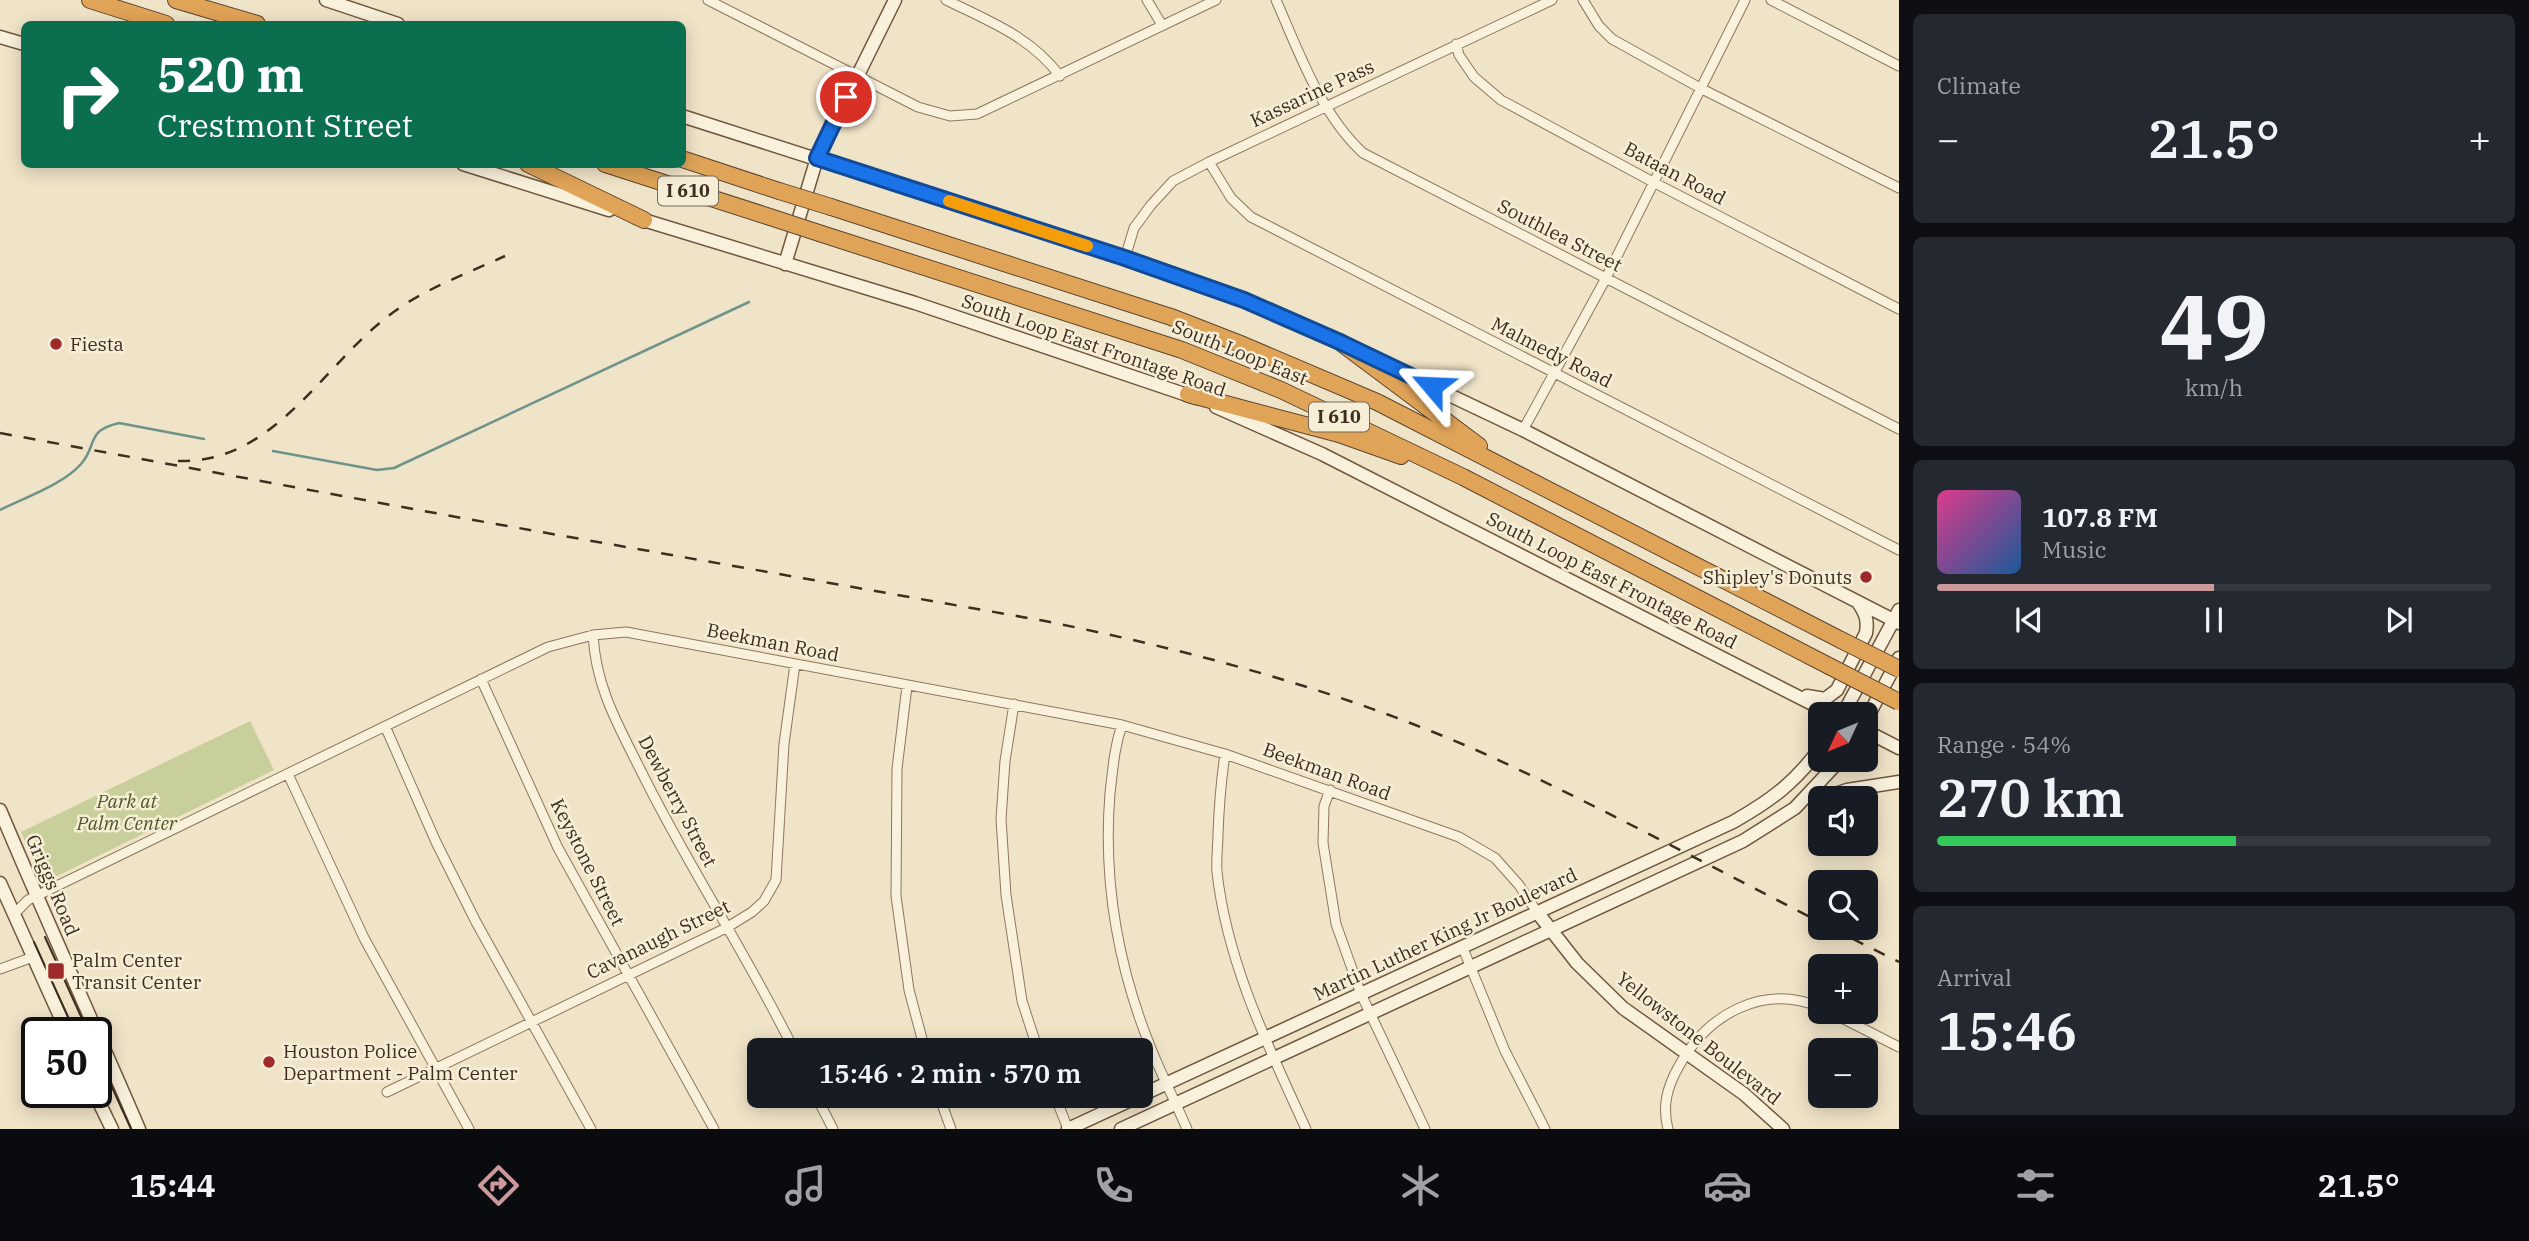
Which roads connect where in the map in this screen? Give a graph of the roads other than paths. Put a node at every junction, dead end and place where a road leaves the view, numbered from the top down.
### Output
1 (90, 0) edge
2 (176, 0) edge
3 (326, 0) edge
4 (708, 0) edge
5 (895, 0) edge
6 (946, 0) edge
7 (1147, 0) edge
8 (1216, 0) edge
9 (1276, 0) edge
10 (1552, 0) edge
11 (1583, 0) edge
12 (1745, 0) edge
13 (1771, 0) edge
14 (156, 21) edge
15 (247, 21) edge
16 (389, 21) edge
17 (1162, 25) junction
18 (0, 37) edge
19 (21, 43) edge
20 (1456, 44) junction
21 (1899, 66) edge
22 (856, 75) junction
23 (1060, 76) junction
24 (1702, 89) junction
25 (1326, 106) junction
26 (686, 117) edge
27 (817, 158) junction
28 (686, 160) edge
29 (1209, 162) junction
30 (476, 168) edge
31 (536, 168) edge
32 (617, 168) edge
33 (1653, 182) junction
34 (1899, 188) edge
35 (644, 220) junction
36 (1125, 258) junction
37 (785, 264) junction
38 (1606, 278) junction
39 (1899, 309) edge
40 (1340, 342) junction
41 (1555, 373) junction
42 (1188, 394) junction
43 (1899, 429) edge
44 (1523, 430) junction
45 (1518, 474) junction
46 (1463, 477) junction
47 (1899, 550) edge
48 (1857, 602) junction
49 (1897, 618) edge
50 (593, 635) junction
51 (1899, 658) edge
52 (1728, 661) junction
53 (794, 664) junction
54 (1899, 670) edge
55 (481, 679) junction
56 (907, 686) junction
57 (1808, 702) edge
58 (1850, 702) edge
59 (1876, 702) edge
60 (1899, 702) edge
61 (1014, 704) junction
62 (1122, 725) junction
63 (385, 726) junction
64 (1878, 737) edge
65 (1899, 748) edge
66 (1224, 754) junction
67 (1808, 765) edge
68 (1829, 772) edge
69 (288, 774) junction
70 (1899, 782) edge
71 (1873, 786) edge
72 (1329, 790) junction
73 (1808, 803) edge
74 (1795, 807) junction
75 (0, 810) edge
76 (1733, 822) junction
77 (1743, 841) junction
78 (1668, 853) junction
79 (1677, 871) junction
80 (0, 883) edge
81 (36, 897) junction
82 (1537, 912) junction
83 (14, 914) junction
84 (726, 928) junction
85 (1550, 930) junction
86 (1462, 946) junction
87 (33, 957) junction
88 (1470, 965) junction
89 (0, 970) edge
90 (628, 975) junction
91 (1361, 994) junction
92 (1808, 1003) edge
93 (1371, 1014) junction
94 (60, 1017) edge
95 (530, 1021) junction
96 (1854, 1024) edge
97 (1265, 1037) junction
98 (787, 1038) edge
99 (922, 1038) edge
100 (1034, 1038) edge
101 (1899, 1047) edge
102 (1685, 1055) junction
103 (1274, 1058) junction
104 (435, 1069) junction
105 (1168, 1085) junction
106 (387, 1092) dead end
107 (1176, 1104) junction
108 (102, 1108) edge
109 (822, 1108) edge
110 (943, 1108) edge
111 (1060, 1108) edge
112 (112, 1129) edge
113 (139, 1129) edge
114 (469, 1129) edge
115 (591, 1129) edge
116 (714, 1129) edge
117 (833, 1129) edge
118 (951, 1129) edge
119 (1068, 1129) edge
120 (1121, 1129) edge
121 (1187, 1129) edge
122 (1306, 1129) edge
123 (1424, 1129) edge
124 (1545, 1129) edge
125 (1668, 1129) edge
126 (1783, 1129) edge

1 - 14 highway
2 - 15 highway
3 - 16 main road
4 - 22 street
5 - 22 main road
6 - 23 street
7 - 17 street
8 - 17 street
9 - 25 street, Southlea Street
10 - 20 street, Kassarine Pass
11 - 24 street
12 - 24 street
13 - 21 street
17 - 23 street
18 - 19 main road
20 - 25 street, Kassarine Pass
20 - 33 street, Bataan Road
22 - 23 street
22 - 27 main road
24 - 33 street
24 - 34 street
25 - 29 street, Kassarine Pass
25 - 38 street, Southlea Street
26 - 27 main road
27 - 36 main road
27 - 37 main road
28 - 45 highway, South Loop East / I 610, bridge
29 - 36 street, Kassarine Pass
29 - 41 street, Malmedy Road
30 - 35 main road, South Loop East Frontage Road
31 - 35 highway
32 - 46 highway, South Loop East / I 610, bridge
33 - 38 street
33 - 39 street, Bataan Road
35 - 37 main road, South Loop East Frontage Road
36 - 40 main road
37 - 42 main road, South Loop East Frontage Road
38 - 41 street
38 - 43 street, Southlea Street
40 - 44 main road
40 - 45 highway
41 - 44 street
41 - 47 street, Malmedy Road
42 - 46 highway
42 - 52 main road, South Loop East Frontage Road
44 - 48 main road
45 - 54 highway, South Loop East / I 610, bridge
46 - 60 highway, South Loop East / I 610, bridge
48 - 49 main road
48 - 52 main road
49 - 58 main road
50 - 53 street, Beekman Road
50 - 55 street, Beekman Road
50 - 84 street, Dewberry Street
51 - 59 main road
52 - 57 main road, South Loop East Frontage Road
53 - 56 street, Beekman Road
53 - 84 street, Cavanaugh Street
55 - 63 street, Beekman Road
55 - 90 street, Keystone Street
56 - 61 street, Beekman Road
56 - 99 street
61 - 62 street, Beekman Road
61 - 100 street
62 - 66 street, Beekman Road
62 - 105 street
63 - 69 street, Beekman Road
63 - 95 street
64 - 65 main road
66 - 72 street, Beekman Road
66 - 97 street
67 - 76 main road, Martin Luther King Jr Boulevard
68 - 74 main road, Martin Luther King Jr Boulevard
69 - 81 street, Beekman Road
69 - 104 street
70 - 71 main road
72 - 82 street, Beekman Road
72 - 91 street
73 - 74 main road
74 - 77 main road, Martin Luther King Jr Boulevard
75 - 81 main road, Griggs Road
76 - 77 main road
76 - 78 main road, Martin Luther King Jr Boulevard
77 - 79 main road, Martin Luther King Jr Boulevard
78 - 79 main road
78 - 82 main road, Martin Luther King Jr Boulevard
79 - 85 main road, Martin Luther King Jr Boulevard
80 - 83 main road
81 - 83 street, Beekman Road
81 - 113 main road, Griggs Road
82 - 85 main road, Yellowstone Boulevard
82 - 86 main road, Martin Luther King Jr Boulevard
83 - 87 main road
84 - 90 street, Cavanaugh Street
84 - 98 street, Dewberry Street
85 - 88 main road, Martin Luther King Jr Boulevard
85 - 102 main road, Yellowstone Boulevard
86 - 88 street
86 - 91 main road, Martin Luther King Jr Boulevard
87 - 89 street
87 - 94 main road
88 - 93 main road, Martin Luther King Jr Boulevard
88 - 124 street
90 - 95 street, Cavanaugh Street
90 - 116 street, Keystone Street
91 - 93 street
91 - 97 main road, Martin Luther King Jr Boulevard
92 - 102 street
93 - 103 main road, Martin Luther King Jr Boulevard
93 - 123 street
95 - 104 street, Cavanaugh Street
95 - 115 street
96 - 101 street
97 - 103 street
97 - 105 main road, Martin Luther King Jr Boulevard
102 - 125 street
102 - 126 main road, Yellowstone Boulevard
103 - 107 main road, Martin Luther King Jr Boulevard
103 - 122 street
104 - 106 street, Cavanaugh Street
104 - 114 street
105 - 107 street
105 - 119 main road, Martin Luther King Jr Boulevard
107 - 120 main road, Martin Luther King Jr Boulevard
107 - 121 street
108 - 112 main road
109 - 117 street
110 - 118 street
111 - 119 street

